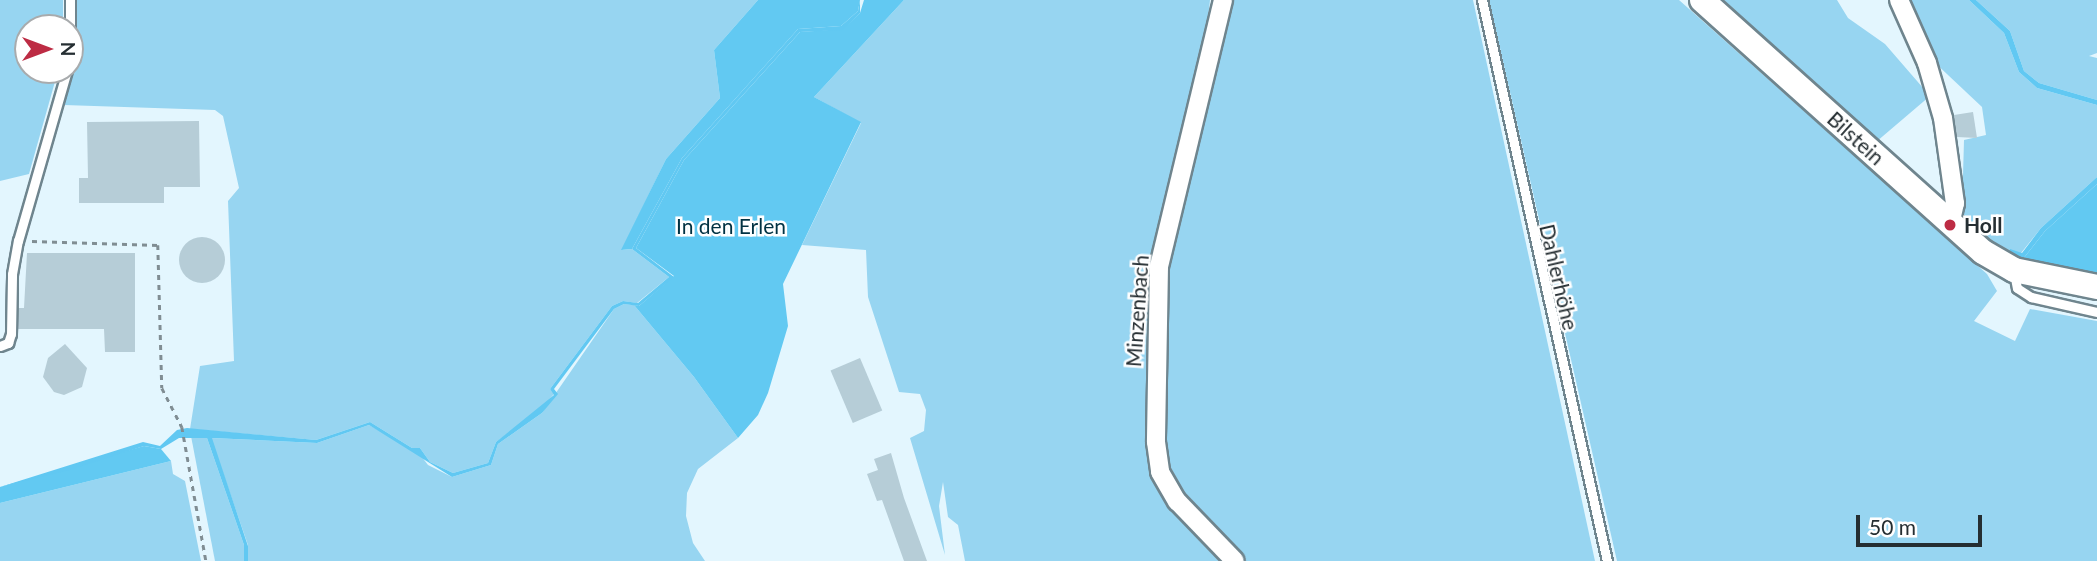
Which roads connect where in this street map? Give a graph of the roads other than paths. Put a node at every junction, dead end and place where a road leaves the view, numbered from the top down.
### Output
1 (1223, 0) edge
2 (1482, 0) edge
3 (1702, 0) edge
4 (1899, 0) edge
5 (63, 84) edge
6 (1950, 225) junction
7 (2014, 270) junction
8 (2097, 287) edge
9 (2097, 312) edge
10 (0, 346) edge
11 (1235, 561) edge
12 (1607, 561) edge

1 - 11 street, Minzenbach
2 - 12 lane, Dahlerhöhe
3 - 6 street, Bilstein
4 - 6 street
5 - 10 lane
6 - 7 street, Bilstein
7 - 8 street, Bilstein
7 - 9 lane, Bilstein

